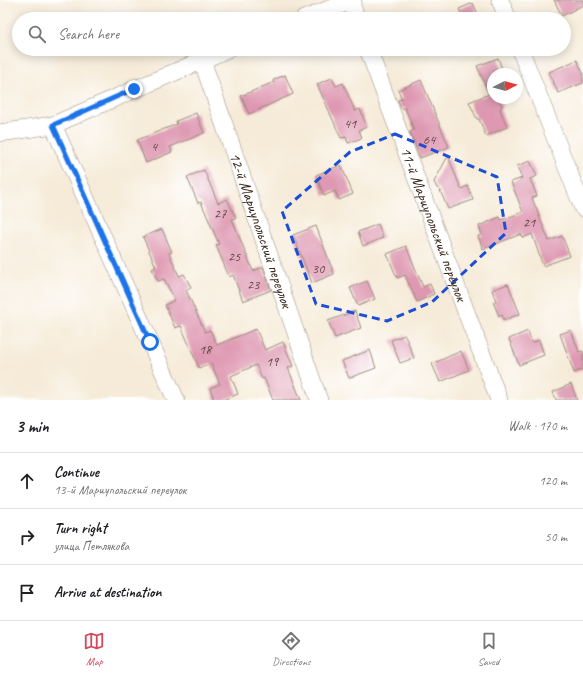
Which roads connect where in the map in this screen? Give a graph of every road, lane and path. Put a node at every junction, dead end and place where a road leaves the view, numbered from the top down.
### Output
1 (352, 0) edge
2 (500, 0) edge
3 (322, 12) edge
4 (355, 12) edge
5 (505, 12) edge
6 (211, 56) edge
7 (371, 56) edge
8 (523, 56) edge
9 (202, 60) junction
10 (53, 125) junction
11 (0, 133) edge
12 (583, 208) edge
13 (176, 400) edge
14 (319, 400) edge
15 (499, 400) edge

1 - 3 street
1 - 4 street
2 - 5 street
6 - 9 street
7 - 15 street, 11-й Мариупольский переулок
8 - 12 street
9 - 10 street
9 - 14 street, 12-й Мариупольский переулок
10 - 11 street
10 - 13 street

